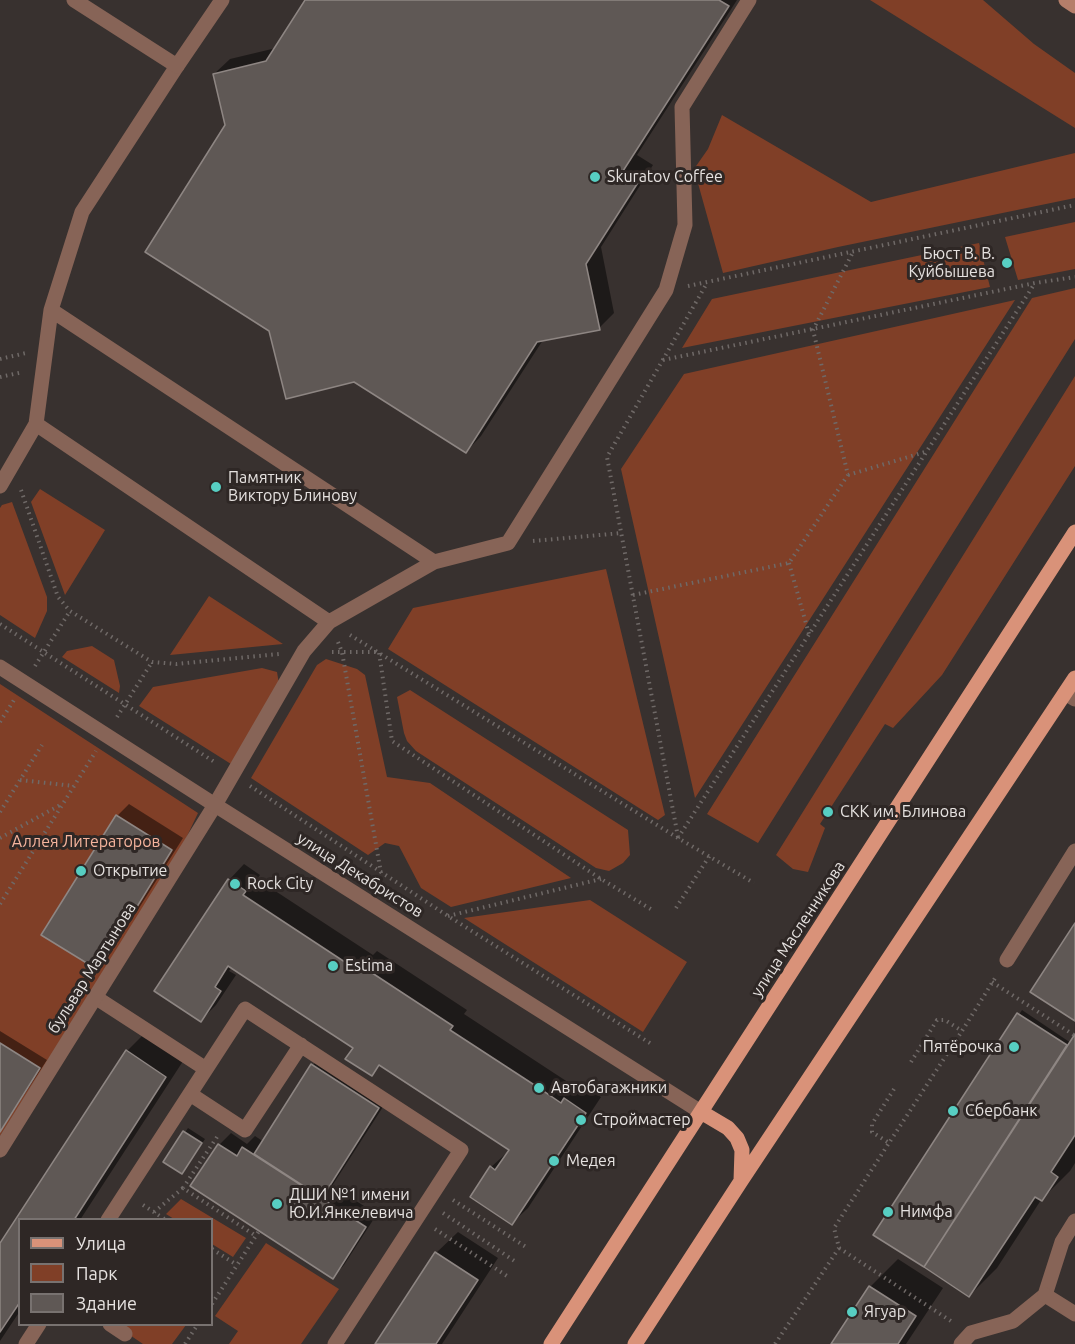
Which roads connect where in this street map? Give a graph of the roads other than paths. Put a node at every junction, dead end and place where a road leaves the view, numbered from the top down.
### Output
1 (74, 0) edge
2 (222, 0) edge
3 (749, 0) edge
4 (1066, 0) edge
5 (1075, 6) edge
6 (177, 66) junction
7 (51, 310) junction
8 (36, 424) junction
9 (0, 486) edge
10 (1075, 532) edge
11 (434, 562) junction
12 (329, 622) junction
13 (0, 667) edge
14 (1075, 678) edge
15 (1070, 696) edge
16 (215, 805) junction
17 (1075, 851) edge
18 (1006, 960) road end
19 (95, 997) junction
20 (301, 1045) junction
21 (206, 1070) junction
22 (190, 1094) junction
23 (701, 1112) junction
24 (0, 1150) edge
25 (741, 1180) junction
26 (109, 1218) edge
27 (1075, 1221) edge
28 (1045, 1295) junction
29 (1075, 1314) edge
30 (38, 1326) edge
31 (113, 1326) edge
32 (125, 1334) dead end
33 (966, 1339) edge
34 (26, 1344) edge
35 (334, 1344) edge
36 (551, 1344) edge
37 (635, 1344) edge

1 - 6 street
2 - 6 street
3 - 11 street, бульвар Мартынова
4 - 5 main road
6 - 7 street
7 - 8 street
7 - 11 street
8 - 9 street
8 - 12 street
10 - 23 main road, улица Масленникова
11 - 12 street, бульвар Мартынова
12 - 16 street, бульвар Мартынова
13 - 16 street, улица Декабристов
14 - 15 main road
15 - 25 main road
16 - 19 street, бульвар Мартынова
16 - 23 street, улица Декабристов
17 - 18 street
19 - 21 street
19 - 24 street, бульвар Мартынова
20 - 21 street
20 - 22 street
20 - 35 street
21 - 22 street
22 - 26 street
23 - 25 main road
23 - 36 main road, улица Масленникова
25 - 37 main road
27 - 28 street
28 - 29 street
28 - 33 street
30 - 34 street
31 - 32 street

